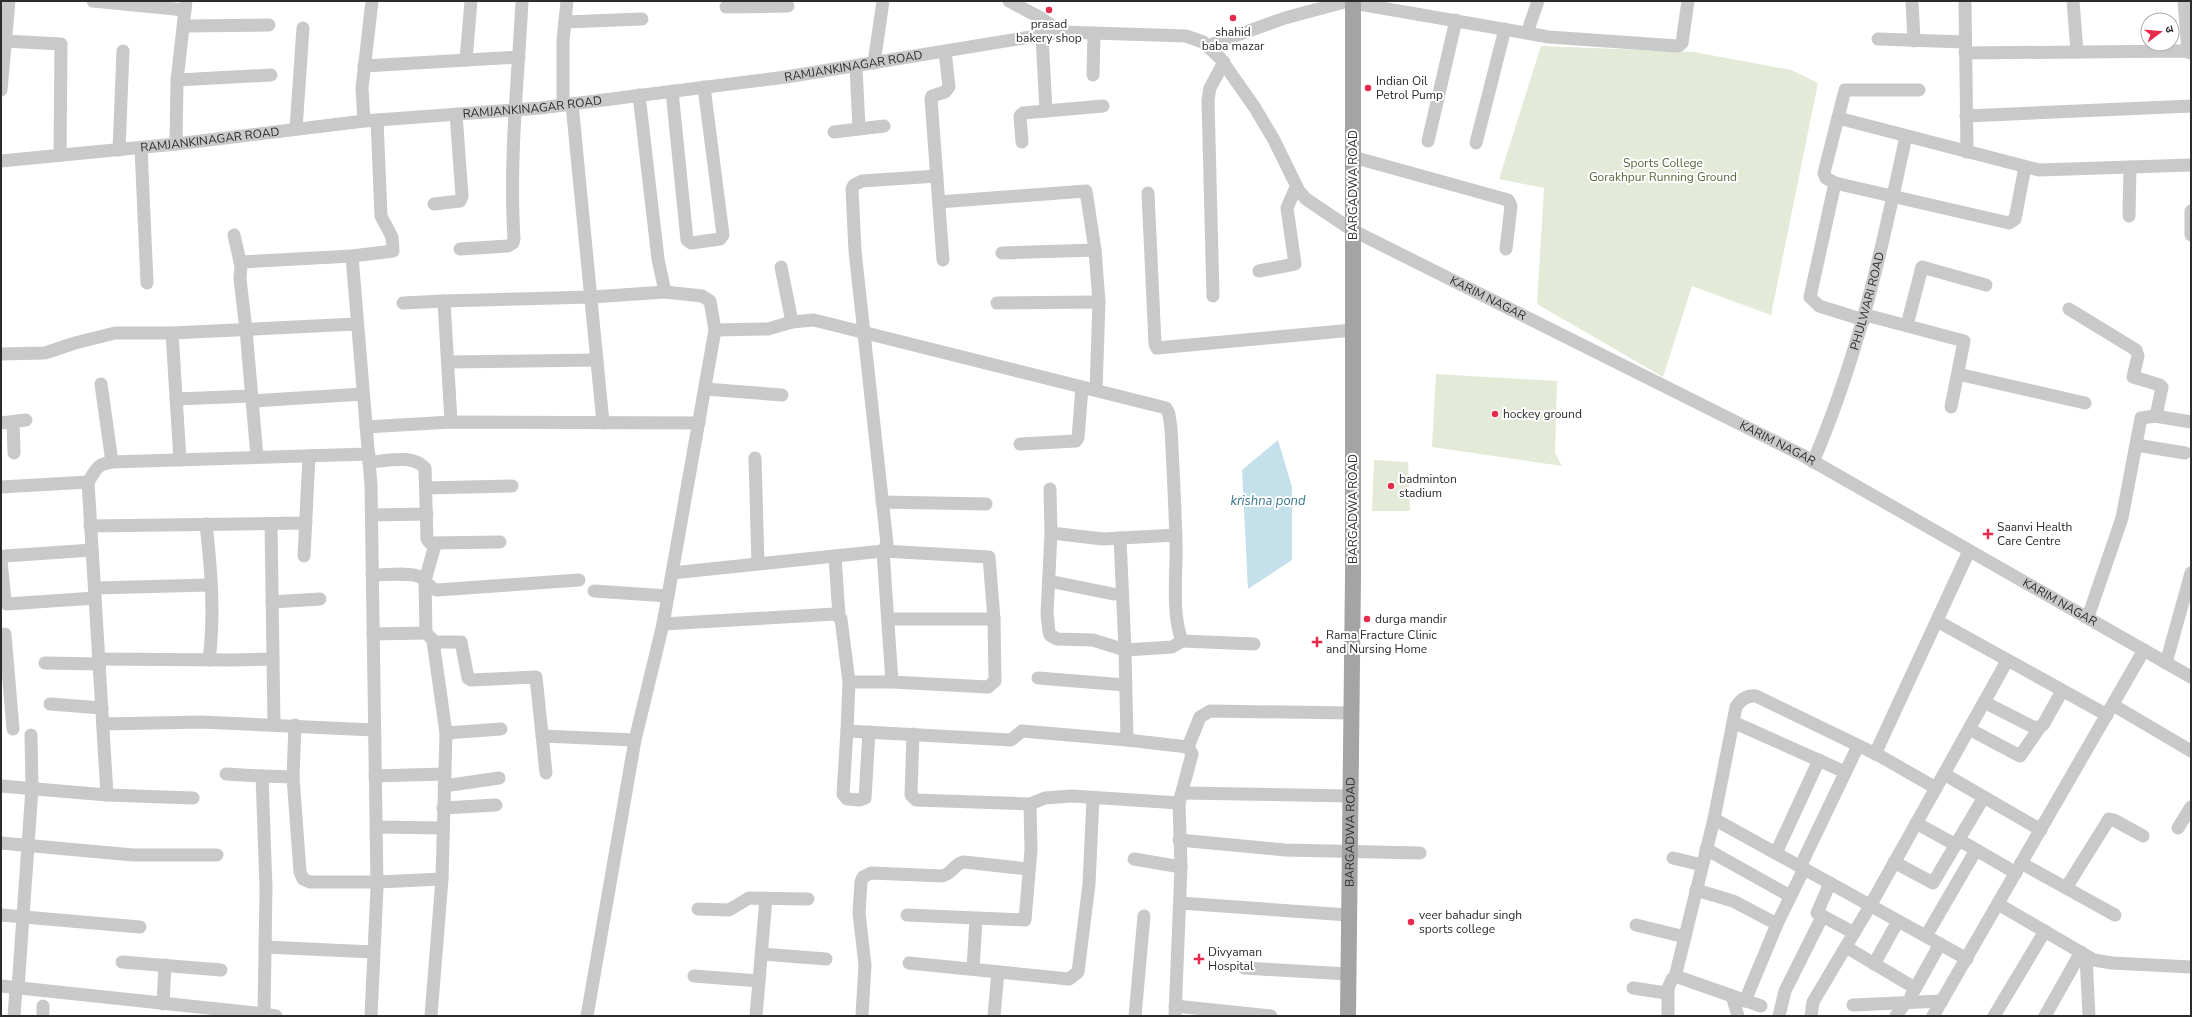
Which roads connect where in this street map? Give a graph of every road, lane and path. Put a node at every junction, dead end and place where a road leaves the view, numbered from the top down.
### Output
1 (9, 1) edge
2 (93, 1) edge
3 (372, 1) edge
4 (471, 1) edge
5 (522, 1) edge
6 (567, 1) edge
7 (883, 1) edge
8 (1009, 1) edge
9 (1538, 1) edge
10 (1688, 1) edge
11 (1912, 1) edge
12 (1965, 1) edge
13 (2073, 1) edge
14 (2184, 1) edge
15 (1351, 2) edge
16 (751, 4) edge
17 (186, 6) edge
18 (788, 6) dead end
19 (1030, 6) edge
20 (726, 7) dead end
21 (642, 19) dead end
22 (1456, 20) junction
23 (565, 22) junction
24 (269, 25) dead end
25 (184, 26) junction
26 (303, 28) dead end
27 (1505, 29) junction
28 (1061, 32) junction
29 (1094, 33) junction
30 (1527, 34) junction
31 (1042, 36) junction
32 (1878, 39) dead end
33 (5, 41) junction
34 (1914, 41) junction
35 (1207, 46) junction
36 (1965, 48) junction
37 (123, 51) dead end
38 (945, 51) junction
39 (2077, 52) junction
40 (2190, 52) edge
41 (519, 57) junction
42 (466, 60) junction
43 (874, 63) junction
44 (364, 66) junction
45 (856, 66) junction
46 (1219, 71) junction
47 (271, 75) dead end
48 (1093, 75) dead end
49 (177, 80) junction
50 (704, 87) junction
51 (1, 89) edge
52 (1919, 90) dead end
53 (672, 91) junction
54 (639, 96) junction
55 (567, 104) junction
56 (1103, 106) dead end
57 (2191, 106) edge
58 (516, 110) junction
59 (1046, 111) junction
60 (456, 114) junction
61 (1966, 116) junction
62 (1838, 118) junction
63 (371, 120) junction
64 (884, 126) dead end
65 (296, 129) junction
66 (859, 129) junction
67 (834, 132) dead end
68 (1906, 136) junction
69 (1428, 141) dead end
70 (1022, 142) dead end
71 (1476, 143) dead end
72 (176, 144) junction
73 (141, 148) junction
74 (119, 150) junction
75 (1967, 152) junction
76 (60, 155) junction
77 (1353, 157) junction
78 (1, 161) edge
79 (2191, 165) edge
80 (2025, 167) junction
81 (2130, 167) junction
82 (937, 176) junction
83 (1835, 183) junction
84 (1148, 193) dead end
85 (1292, 196) junction
86 (1893, 198) junction
87 (939, 202) junction
88 (434, 204) dead end
89 (2191, 211) edge
90 (2129, 216) dead end
91 (1352, 230) junction
92 (234, 235) dead end
93 (2191, 235) edge
94 (460, 249) dead end
95 (1506, 249) dead end
96 (1095, 250) junction
97 (1002, 253) dead end
98 (352, 256) junction
99 (943, 260) dead end
100 (240, 262) junction
101 (781, 267) dead end
102 (1259, 271) dead end
103 (147, 283) dead end
104 (1986, 285) dead end
105 (665, 292) junction
106 (1213, 296) dead end
107 (592, 297) junction
108 (444, 301) junction
109 (1099, 302) junction
110 (403, 303) dead end
111 (997, 303) dead end
112 (2069, 309) dead end
113 (1865, 317) junction
114 (792, 322) junction
115 (356, 324) junction
116 (1907, 325) junction
117 (246, 330) junction
118 (715, 330) junction
119 (1353, 330) junction
120 (864, 332) junction
121 (172, 333) junction
122 (1, 354) edge
123 (597, 360) junction
124 (448, 362) junction
125 (1958, 374) junction
126 (101, 384) dead end
127 (1082, 386) junction
128 (705, 389) junction
129 (1096, 390) junction
130 (363, 394) junction
131 (782, 395) dead end
132 (176, 399) junction
133 (252, 399) junction
134 (2085, 403) dead end
135 (1951, 407) dead end
136 (2155, 416) junction
137 (13, 422) edge
138 (451, 422) junction
139 (2191, 422) edge
140 (603, 423) junction
141 (699, 423) junction
142 (366, 427) junction
143 (1020, 444) dead end
144 (2136, 446) junction
145 (14, 453) dead end
146 (2186, 453) dead end
147 (309, 456) junction
148 (257, 457) junction
149 (369, 458) junction
150 (755, 458) dead end
151 (180, 460) junction
152 (112, 462) junction
153 (1814, 462) junction
154 (88, 482) junction
155 (512, 486) dead end
156 (1, 487) edge
157 (426, 488) junction
158 (1050, 489) dead end
159 (882, 502) junction
160 (986, 504) dead end
161 (427, 514) junction
162 (372, 515) junction
163 (306, 523) junction
164 (206, 524) junction
165 (271, 524) junction
166 (90, 526) junction
167 (1051, 533) junction
168 (1176, 536) junction
169 (1120, 538) junction
170 (500, 542) dead end
171 (435, 545) junction
172 (92, 550) junction
173 (883, 550) junction
174 (1969, 550) junction
175 (304, 556) dead end
176 (835, 556) junction
177 (758, 564) junction
178 (672, 573) junction
179 (2191, 573) edge
180 (372, 575) junction
181 (426, 579) junction
182 (579, 580) dead end
183 (1049, 581) junction
184 (210, 585) junction
185 (594, 591) dead end
186 (95, 593) junction
187 (1113, 594) dead end
188 (668, 596) junction
189 (320, 599) dead end
190 (272, 602) junction
191 (839, 616) junction
192 (2088, 617) junction
193 (888, 619) junction
194 (994, 619) junction
195 (1937, 620) junction
196 (663, 624) junction
197 (4, 634) dead end
198 (373, 634) junction
199 (429, 637) junction
200 (1182, 641) junction
201 (1254, 644) dead end
202 (1124, 650) junction
203 (2144, 650) junction
204 (273, 658) junction
205 (209, 660) junction
206 (2007, 661) junction
207 (99, 662) junction
208 (45, 663) dead end
209 (2166, 663) junction
210 (2191, 677) edge
211 (1038, 678) dead end
212 (5, 682) edge
213 (848, 682) junction
214 (892, 682) junction
215 (1125, 685) junction
216 (2062, 691) junction
217 (1984, 702) junction
218 (50, 704) dead end
219 (102, 708) junction
220 (2110, 710) junction
221 (1351, 713) junction
222 (1733, 722) junction
223 (103, 724) junction
224 (274, 724) junction
225 (295, 725) junction
226 (2040, 727) junction
227 (501, 729) dead end
228 (1969, 729) junction
229 (13, 730) dead end
230 (374, 730) junction
231 (848, 731) junction
232 (869, 732) junction
233 (446, 733) junction
234 (913, 734) junction
235 (31, 735) dead end
236 (542, 736) junction
237 (635, 740) junction
238 (1127, 740) junction
239 (1858, 746) junction
240 (1188, 747) junction
241 (2191, 751) edge
242 (1875, 754) junction
243 (1819, 760) junction
244 (1845, 772) junction
245 (546, 773) dead end
246 (226, 774) dead end
247 (1944, 774) junction
248 (262, 776) junction
249 (375, 776) junction
250 (293, 777) junction
251 (499, 778) dead end
252 (444, 780) junction
253 (1, 786) edge
254 (32, 788) junction
255 (1936, 788) junction
256 (107, 794) junction
257 (1350, 796) junction
258 (1984, 797) junction
259 (193, 798) dead end
260 (1093, 798) junction
261 (1180, 798) junction
262 (496, 804) dead end
263 (1030, 804) junction
264 (2191, 807) edge
265 (443, 808) junction
266 (1714, 819) junction
267 (1916, 823) junction
268 (376, 827) junction
269 (443, 828) junction
270 (2178, 828) dead end
271 (2040, 830) junction
272 (2143, 836) dead end
273 (1179, 840) junction
274 (1, 843) edge
275 (1957, 843) junction
276 (28, 845) junction
277 (1706, 849) junction
278 (1348, 850) junction
279 (1976, 850) junction
280 (1420, 853) dead end
281 (1776, 853) junction
282 (217, 856) dead end
283 (1673, 858) dead end
284 (1134, 859) dead end
285 (1894, 862) junction
286 (1702, 865) junction
287 (1181, 867) junction
288 (1802, 868) junction
289 (2019, 868) junction
290 (1028, 870) junction
291 (442, 879) junction
292 (376, 882) junction
293 (1830, 883) junction
294 (2066, 888) junction
295 (1696, 890) junction
296 (1790, 896) junction
297 (766, 898) junction
298 (808, 899) dead end
299 (1180, 903) junction
300 (1998, 904) junction
301 (1870, 906) junction
302 (698, 909) dead end
303 (907, 915) dead end
304 (1348, 915) junction
305 (2115, 915) dead end
306 (1, 916) edge
307 (1144, 916) dead end
308 (23, 917) junction
309 (1822, 917) junction
310 (976, 919) junction
311 (1898, 921) junction
312 (1777, 924) junction
313 (1636, 925) dead end
314 (140, 927) dead end
315 (2045, 931) junction
316 (1854, 933) junction
317 (1926, 936) junction
318 (1685, 937) junction
319 (1940, 944) junction
320 (265, 947) junction
321 (1846, 947) junction
322 (373, 952) junction
323 (762, 954) junction
324 (2084, 954) junction
325 (826, 959) dead end
326 (1967, 959) junction
327 (122, 962) dead end
328 (909, 963) dead end
329 (1874, 964) junction
330 (165, 965) junction
331 (2191, 967) edge
332 (1244, 968) dead end
333 (973, 969) junction
334 (221, 970) dead end
335 (998, 972) junction
336 (1348, 974) junction
337 (694, 976) dead end
338 (1675, 977) junction
339 (759, 981) junction
340 (1, 986) edge
341 (17, 988) junction
342 (1633, 988) dead end
343 (1915, 988) junction
344 (1668, 990) junction
345 (1732, 996) junction
346 (1745, 1001) junction
347 (1942, 1001) junction
348 (1906, 1003) junction
349 (163, 1004) junction
350 (1853, 1005) dead end
351 (1761, 1006) dead end
352 (1175, 1011) edge
353 (268, 1015) edge
354 (14, 1016) edge
355 (371, 1016) edge
356 (431, 1016) edge
357 (587, 1016) edge
358 (756, 1016) edge
359 (862, 1016) edge
360 (994, 1016) edge
361 (1134, 1016) edge
362 (1271, 1016) edge
363 (1348, 1016) edge
364 (1668, 1016) edge
365 (1738, 1016) edge
366 (1779, 1016) edge
367 (1811, 1016) edge
368 (1896, 1016) edge
369 (1934, 1016) edge
370 (1994, 1016) edge
371 (2045, 1016) edge
372 (2089, 1016) edge

1 - 33 street
2 - 17 street
3 - 44 street
4 - 42 street
5 - 41 street
6 - 23 street
7 - 43 street
8 - 19 street
9 - 30 street
10 - 30 street
11 - 34 street
12 - 36 street
13 - 39 street
14 - 40 street
15 - 22 street
15 - 35 street
15 - 77 main road, BARGADWA ROAD
16 - 18 street
16 - 20 street
17 - 25 street
19 - 28 street
21 - 23 street
22 - 27 street
22 - 69 street
23 - 55 street
24 - 25 street
25 - 49 street
26 - 65 street
27 - 30 street
27 - 71 street
28 - 29 street, RAMJANKINAGAR ROAD
28 - 31 street, RAMJANKINAGAR ROAD
29 - 35 street, RAMJANKINAGAR ROAD
29 - 48 street
31 - 38 street, RAMJANKINAGAR ROAD
31 - 59 street
32 - 34 street
33 - 51 street
33 - 76 street
34 - 36 street
35 - 46 street, RAMJANKINAGAR ROAD
36 - 39 street
36 - 61 street
37 - 74 street
38 - 43 street, RAMJANKINAGAR ROAD
38 - 82 street
39 - 40 street
41 - 42 street
41 - 58 street
42 - 44 street
43 - 45 street, RAMJANKINAGAR ROAD
44 - 63 street
45 - 50 street, RAMJANKINAGAR ROAD
45 - 66 street
46 - 85 street, RAMJANKINAGAR ROAD
46 - 106 street
47 - 49 street
49 - 72 street
50 - 53 street, RAMJANKINAGAR ROAD
50 - 53 street
52 - 62 street
53 - 54 street, RAMJANKINAGAR ROAD
54 - 55 street, RAMJANKINAGAR ROAD
54 - 105 street
55 - 58 street, RAMJANKINAGAR ROAD
55 - 107 street
56 - 59 street
57 - 61 street
58 - 60 street, RAMJANKINAGAR ROAD
58 - 94 street
59 - 70 street
60 - 63 street, RAMJANKINAGAR ROAD
60 - 88 street
61 - 75 street
62 - 68 street
62 - 83 street
63 - 65 street, RAMJANKINAGAR ROAD
63 - 98 street
64 - 66 street
65 - 72 street, RAMJANKINAGAR ROAD
66 - 67 street
68 - 75 street
68 - 86 street, PHULWARI ROAD
72 - 73 street, RAMJANKINAGAR ROAD
73 - 74 street, RAMJANKINAGAR ROAD
73 - 103 street
74 - 76 street, RAMJANKINAGAR ROAD
75 - 80 street
76 - 78 street, RAMJANKINAGAR ROAD
77 - 91 main road, BARGADWA ROAD
77 - 95 street
79 - 81 street
80 - 81 street
80 - 86 street
81 - 90 street
82 - 87 street
82 - 120 street
83 - 86 street
83 - 113 street
84 - 119 street
85 - 91 street, KARIM NAGAR
85 - 102 street
86 - 113 street, PHULWARI ROAD
87 - 96 street
87 - 99 street
89 - 93 street
91 - 119 main road, BARGADWA ROAD
91 - 153 street, KARIM NAGAR
92 - 100 street
96 - 97 street
96 - 109 street
98 - 100 street
98 - 115 street
100 - 117 street
101 - 114 street
104 - 116 street
105 - 107 street
105 - 118 street
107 - 108 street
107 - 123 street
108 - 110 street
108 - 124 street
109 - 111 street
109 - 129 street
112 - 136 street
113 - 116 street
113 - 153 street, PHULWARI ROAD
114 - 118 street
114 - 120 street
115 - 117 street
115 - 130 street
116 - 125 street
117 - 121 street
117 - 133 street
118 - 128 street
119 - 221 main road, BARGADWA ROAD
120 - 127 street
120 - 159 street
121 - 122 street
121 - 132 street
123 - 124 street
123 - 140 street
124 - 138 street
125 - 134 street
125 - 135 street
126 - 152 street
127 - 129 street
127 - 143 street
128 - 131 street
128 - 141 street
129 - 168 street
130 - 133 street
130 - 142 street
132 - 133 street
132 - 151 street
133 - 148 street
136 - 139 street
136 - 144 street
137 - 145 street
138 - 140 street
138 - 142 street
140 - 141 street
141 - 178 street
142 - 149 street
144 - 146 street
144 - 192 street
147 - 148 street
147 - 149 street
147 - 163 street
148 - 151 street
149 - 157 street
149 - 162 street
150 - 177 street
151 - 152 street
152 - 154 street
153 - 174 street, KARIM NAGAR
154 - 156 street
154 - 166 street
155 - 157 street
157 - 161 street
158 - 167 street
159 - 160 street
159 - 173 street
161 - 162 street
161 - 171 street
162 - 180 street
163 - 165 street
163 - 175 street
164 - 165 street
164 - 166 street
164 - 184 street
165 - 190 street
166 - 172 street
167 - 169 street
167 - 183 street
168 - 169 street
168 - 200 street
169 - 202 street
170 - 171 street
171 - 181 street
172 - 186 street
172 - 186 street
173 - 176 street
173 - 193 street
173 - 194 street
174 - 192 street, KARIM NAGAR
174 - 195 street
176 - 177 street
176 - 191 street
177 - 178 street
178 - 188 street
179 - 209 street
180 - 181 street
180 - 198 street
181 - 182 street
181 - 199 street
183 - 187 street
183 - 202 street
184 - 186 street
184 - 205 street
185 - 188 street
186 - 207 street
188 - 196 street
189 - 190 street
190 - 204 street
191 - 196 street
191 - 213 street
192 - 203 street, KARIM NAGAR
193 - 194 street
193 - 214 street
194 - 214 street
195 - 206 street
195 - 242 street
196 - 237 street
197 - 212 street
198 - 199 street
198 - 230 street
199 - 233 street
199 - 236 street
200 - 201 street
200 - 202 street
202 - 215 street
203 - 209 street, KARIM NAGAR
203 - 220 street
204 - 205 street
204 - 224 street
205 - 207 street
206 - 216 street
206 - 217 street
207 - 208 street
207 - 219 street
209 - 210 street, KARIM NAGAR
211 - 215 street
212 - 229 street
213 - 214 street
213 - 231 street
215 - 238 street
216 - 220 street
216 - 226 street
217 - 226 street
217 - 228 street
218 - 219 street
219 - 223 street
220 - 241 street
220 - 271 street
221 - 240 street
221 - 257 main road, BARGADWA ROAD
222 - 239 street
222 - 243 street
222 - 266 street
223 - 224 street
223 - 256 street
224 - 225 street
225 - 230 street
225 - 250 street
226 - 228 street
227 - 233 street
228 - 247 street
230 - 249 street
231 - 232 street
231 - 232 street
232 - 234 street
233 - 252 street
234 - 238 street
234 - 263 street
235 - 254 street
236 - 237 street
236 - 245 street
237 - 357 street
238 - 240 street
239 - 242 street
239 - 244 street
240 - 261 street
242 - 255 street
243 - 244 street
243 - 281 street
244 - 288 street
246 - 248 street
247 - 255 street
247 - 258 street
248 - 250 street
248 - 320 street
249 - 252 street
249 - 268 street
250 - 292 street
251 - 252 street
252 - 265 street
253 - 254 street
254 - 256 street
254 - 276 street
255 - 267 street
256 - 259 street
257 - 261 street
257 - 278 main road, BARGADWA ROAD
258 - 271 street
258 - 275 street
260 - 261 street
260 - 263 street
260 - 335 street
261 - 273 street
262 - 265 street
263 - 290 street
264 - 270 street
265 - 269 street
266 - 277 street
266 - 281 street
267 - 275 street
267 - 285 street
268 - 269 street
268 - 292 street
269 - 291 street
271 - 289 street
272 - 294 street
273 - 278 street
273 - 287 street
274 - 276 street
275 - 279 street
275 - 285 street
276 - 282 street
276 - 308 street
277 - 286 street
277 - 296 street
278 - 280 street
278 - 304 main road, BARGADWA ROAD
279 - 289 street
279 - 317 street
281 - 288 street
283 - 286 street
284 - 287 street
285 - 301 street
286 - 295 street
287 - 299 street
288 - 293 street
288 - 296 street
289 - 294 street
289 - 300 street
290 - 310 street
290 - 359 street
291 - 292 street
291 - 356 street
292 - 322 street
293 - 301 street
293 - 309 street
294 - 305 street
295 - 312 street
295 - 318 street
296 - 312 street
297 - 298 street
297 - 302 street
297 - 323 street
299 - 304 street
299 - 352 street
300 - 315 street
300 - 326 street
301 - 311 street
301 - 316 street
303 - 310 street
304 - 336 main road, BARGADWA ROAD
306 - 308 street
307 - 361 street
308 - 314 street
308 - 341 street
309 - 316 street
309 - 366 street
310 - 333 street
311 - 317 street
311 - 329 street
312 - 346 street
313 - 318 street
315 - 324 street
315 - 370 street
316 - 321 street
317 - 319 street
318 - 338 street
319 - 326 street
319 - 343 street
320 - 322 street
320 - 353 street
321 - 329 street
321 - 367 street
322 - 355 street
323 - 325 street
323 - 339 street
324 - 331 street
324 - 371 street
324 - 372 street
326 - 347 street
327 - 330 street
328 - 333 street
329 - 343 street
330 - 334 street
330 - 349 street
332 - 336 street
333 - 335 street
335 - 360 street
336 - 363 main road, BARGADWA ROAD
337 - 339 street
338 - 344 street
338 - 345 street
339 - 358 street
340 - 341 street
341 - 349 street
341 - 354 street
342 - 344 street
343 - 348 street
344 - 364 street
345 - 346 street
345 - 365 street
346 - 351 street
347 - 348 street
347 - 369 street
348 - 350 street
348 - 368 street
349 - 353 street
352 - 362 street

